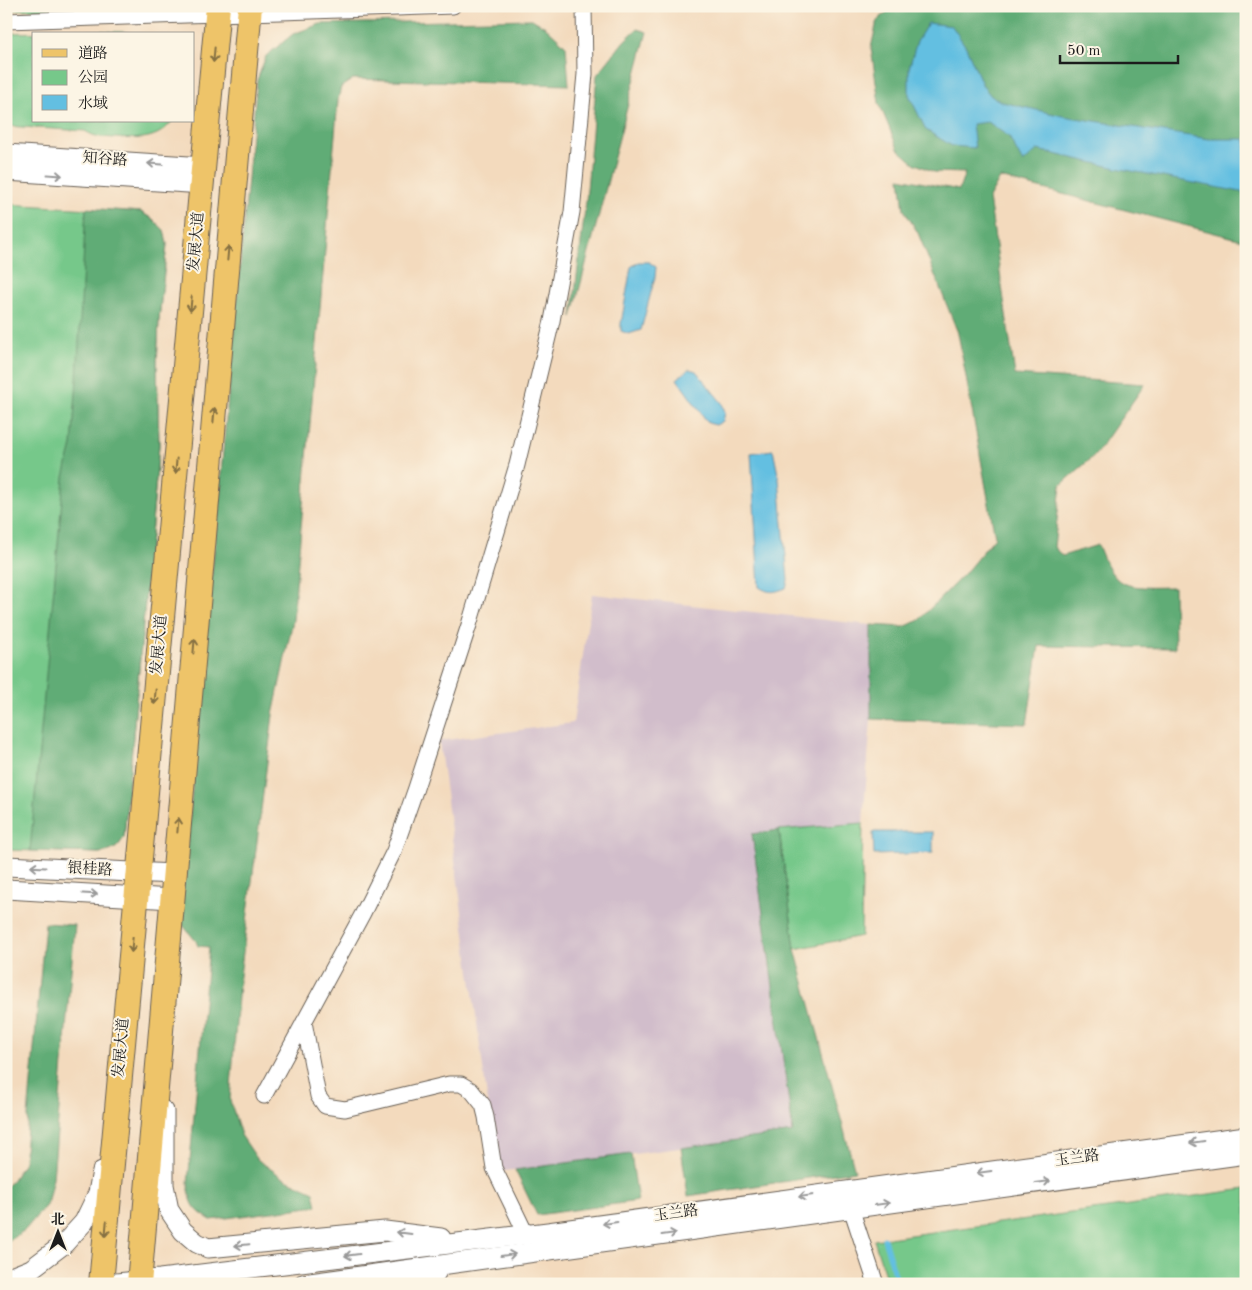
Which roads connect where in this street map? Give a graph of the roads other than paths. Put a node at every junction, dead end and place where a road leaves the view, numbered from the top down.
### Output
1 (454, 6) edge
2 (584, 6) edge
3 (250, 9) edge
4 (218, 10) edge
5 (6, 21) edge
6 (6, 154) edge
7 (6, 172) edge
8 (203, 175) junction
9 (6, 866) edge
10 (139, 872) junction
11 (174, 874) junction
12 (6, 889) edge
13 (137, 896) junction
14 (172, 898) junction
15 (127, 1000) junction
16 (163, 1000) junction
17 (304, 1022) junction
18 (264, 1096) dead end
19 (1246, 1136) edge
20 (1246, 1154) edge
21 (848, 1200) junction
22 (526, 1234) junction
23 (470, 1241) junction
24 (471, 1260) junction
25 (6, 1279) edge
26 (139, 1282) edge
27 (101, 1284) edge
28 (105, 1284) edge
29 (303, 1284) edge
30 (406, 1284) edge
31 (876, 1284) edge

1 - 3 street
2 - 17 street
3 - 4 street
11 -> 3 main road
4 - 5 street
4 -> 8 main road, 发展大道
8 -> 6 street, 知谷路
7 -> 8 street, 知谷路
8 -> 10 main road, 发展大道
10 -> 9 street, 银桂路
10 - 11 street, 银桂路
10 - 13 main road, 发展大道
11 - 14 main road
12 -> 13 street, 银桂路
13 - 14 street, 银桂路
13 -> 15 main road, 发展大道
14 - 16 main road
15 - 25 street
15 -> 27 main road, 发展大道
23 -> 16 street
16 - 26 main road
17 - 18 street
17 - 22 street
19 -> 21 street, 玉兰路
21 -> 20 street, 玉兰路
21 -> 22 street, 玉兰路
24 -> 21 street, 玉兰路
21 - 31 street
22 - 23 street, 玉兰路
23 -> 26 street, 玉兰路
24 - 29 street, 玉兰路
24 - 30 street
26 - 28 street, 玉兰路

